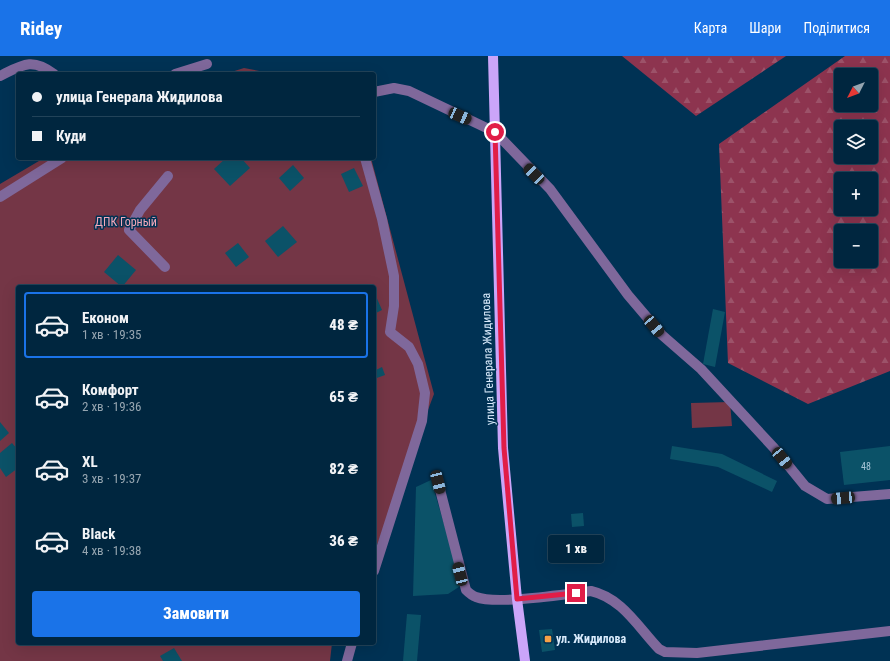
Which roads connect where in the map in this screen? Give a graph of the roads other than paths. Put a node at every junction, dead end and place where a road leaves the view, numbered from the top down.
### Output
1 (493, 56) edge
2 (207, 64) dead end
3 (51, 72) edge
4 (181, 72) edge
5 (0, 76) edge
6 (376, 92) edge
7 (495, 132) junction
8 (59, 160) edge
9 (366, 160) edge
10 (168, 176) dead end
11 (0, 197) edge
12 (165, 267) dead end
13 (438, 482) dead end
14 (890, 494) edge
15 (376, 565) edge
16 (517, 599) junction
17 (890, 631) edge
18 (351, 645) edge
19 (347, 661) edge
20 (525, 661) edge

1 - 7 main road, улица Генерала Жидилова
2 - 4 street
3 - 5 street
6 - 7 street
7 - 14 street
7 - 16 main road, улица Генерала Жидилова
8 - 11 street
9 - 15 street
10 - 12 street
13 - 16 street
16 - 17 street
16 - 20 main road, улица Генерала Жидилова
18 - 19 street

